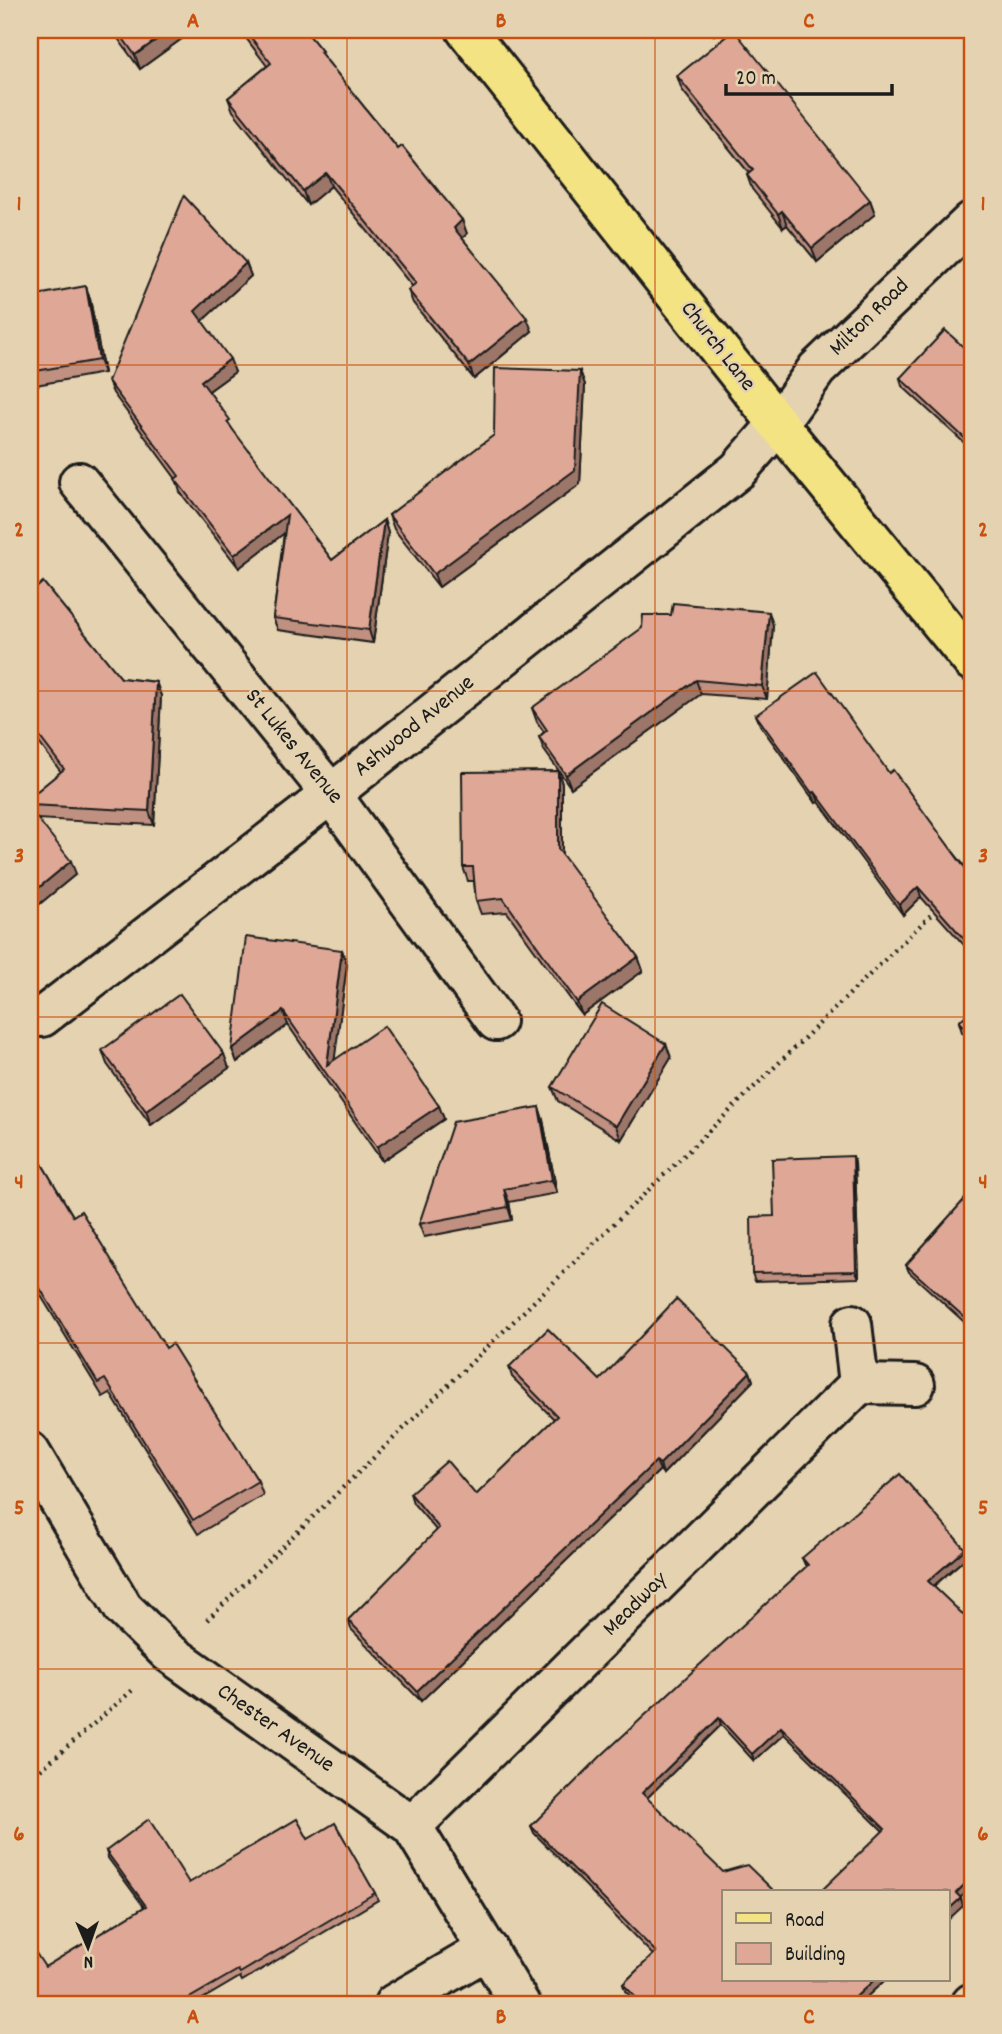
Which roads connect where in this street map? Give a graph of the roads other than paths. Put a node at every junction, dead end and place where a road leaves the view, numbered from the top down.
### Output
1 (466, 30) edge
2 (972, 221) edge
3 (778, 424) junction
4 (79, 482) dead end
5 (972, 662) edge
6 (331, 793) junction
7 (42, 1017) dead end
8 (496, 1021) dead end
9 (852, 1324) dead end
10 (859, 1384) junction
11 (915, 1385) dead end
12 (30, 1452) edge
13 (412, 1826) junction
14 (488, 1949) junction
15 (394, 2004) edge
16 (520, 2004) edge

1 - 3 main road, Church Lane
2 - 3 street, Milton Road
3 - 5 main road, Church Lane
3 - 6 street, Ashwood Avenue
4 - 6 street, St Lukes Avenue
6 - 7 street, Ashwood Avenue
6 - 8 street, St Lukes Avenue
9 - 10 street
10 - 11 street
10 - 13 street, Meadway
12 - 13 street, Chester Avenue
13 - 14 street, Chester Avenue
14 - 15 street
14 - 16 street, Chester Avenue

